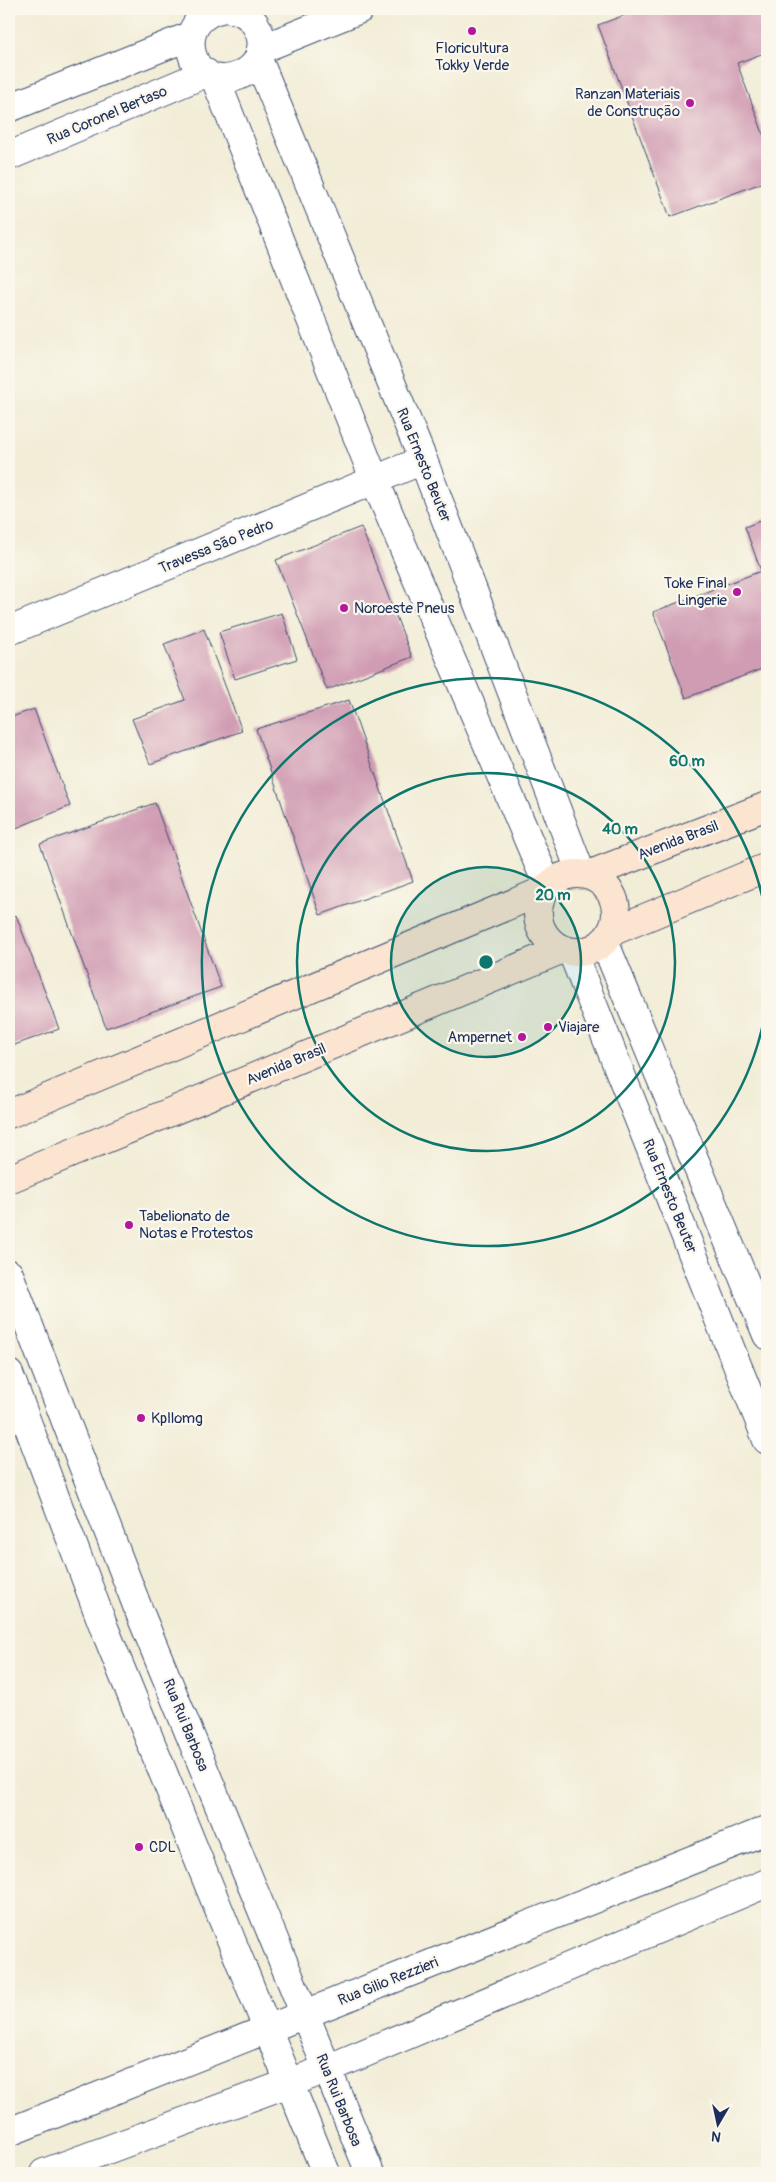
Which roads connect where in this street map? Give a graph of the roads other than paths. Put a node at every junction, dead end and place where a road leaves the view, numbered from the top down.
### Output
1 (360, 9) edge
2 (237, 10) edge
3 (191, 24) edge
4 (259, 54) junction
5 (210, 76) junction
6 (9, 108) edge
7 (9, 156) edge
8 (423, 460) junction
9 (374, 481) junction
10 (9, 631) edge
11 (767, 806) edge
12 (767, 867) edge
13 (584, 874) junction
14 (546, 888) junction
15 (608, 937) junction
16 (567, 950) junction
17 (9, 1114) edge
18 (9, 1180) edge
19 (9, 1274) edge
20 (767, 1335) edge
21 (9, 1374) edge
22 (767, 1440) edge
23 (139, 1611) junction
24 (103, 1625) junction
25 (767, 1830) edge
26 (767, 1883) edge
27 (305, 2015) junction
28 (266, 2029) junction
29 (327, 2068) junction
30 (289, 2083) junction
31 (9, 2132) edge
32 (44, 2173) edge
33 (326, 2173) edge
34 (370, 2173) edge

1 - 4 street
2 - 3 street
2 - 4 street
3 - 5 street
3 - 6 street
4 - 5 street
4 - 8 street, Rua Ernesto Beuter
5 - 7 street, Rua Coronel Bertaso
5 - 9 street
8 - 9 street, Travessa São Pedro
8 - 13 street, Rua Ernesto Beuter
9 - 10 street, Travessa São Pedro
9 - 14 street
11 - 13 main road, Avenida Brasil
12 - 15 main road
13 - 14 main road
13 - 15 main road
14 - 16 main road
14 - 17 main road
15 - 16 main road
15 - 20 street
16 - 18 main road, Avenida Brasil
16 - 22 street, Rua Ernesto Beuter
19 - 23 street, Rua Rui Barbosa
21 - 24 street
23 - 24 street
23 - 27 street, Rua Rui Barbosa
24 - 28 street
25 - 27 street, Rua Gilio Rezzieri
26 - 29 street
27 - 28 street, Rua Gilio Rezzieri
27 - 29 street, Rua Rui Barbosa
28 - 30 street
28 - 31 street, Rua Gilio Rezzieri
29 - 30 street
29 - 34 street, Rua Rui Barbosa
30 - 32 street
30 - 33 street

